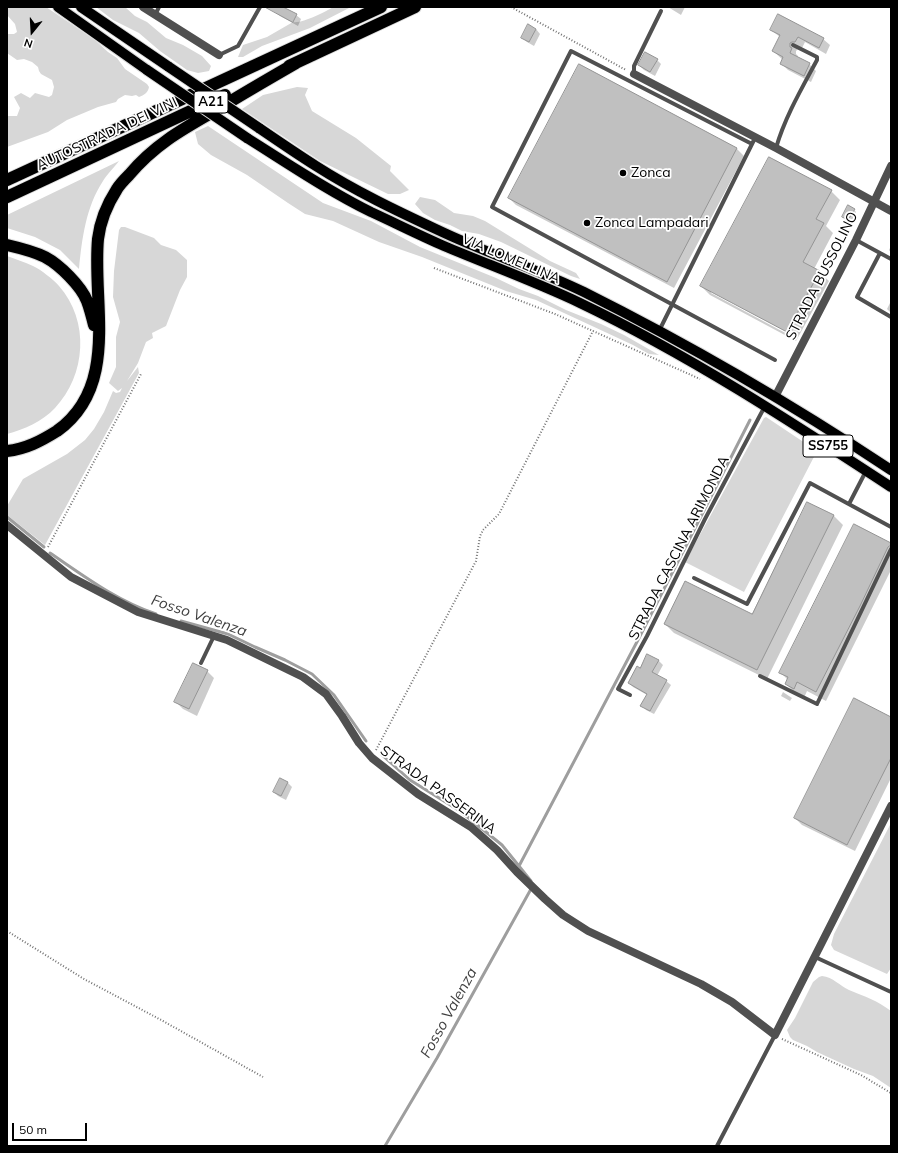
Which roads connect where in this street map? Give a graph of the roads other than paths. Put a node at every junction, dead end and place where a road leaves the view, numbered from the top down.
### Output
1 (58, 7) edge
2 (81, 7) edge
3 (143, 7) edge
4 (260, 7) edge
5 (382, 7) edge
6 (414, 7) edge
7 (157, 11) edge
8 (661, 11) dead end
9 (793, 45) dead end
10 (219, 55) joint
11 (296, 63) junction
12 (634, 74) joint
13 (139, 120) junction
14 (753, 141) junction
15 (776, 148) junction
16 (891, 166) edge
17 (7, 172) edge
18 (7, 180) edge
19 (7, 197) edge
20 (874, 202) junction
21 (891, 211) edge
22 (856, 240) junction
23 (7, 245) edge
24 (880, 253) junction
25 (891, 259) edge
26 (672, 305) junction
27 (891, 317) edge
28 (659, 331) junction
29 (99, 348) junction
30 (775, 360) dead end
31 (772, 395) junction
32 (765, 405) junction
33 (7, 451) edge
34 (866, 470) junction
35 (891, 470) edge
36 (891, 486) edge
37 (850, 504) junction
38 (7, 525) edge
39 (891, 527) edge
40 (891, 549) edge
41 (694, 578) dead end
42 (214, 636) junction
43 (201, 663) dead end
44 (760, 676) dead end
45 (630, 695) dead end
46 (891, 806) edge
47 (815, 957) junction
48 (891, 992) edge
49 (775, 1035) junction
50 (717, 1146) edge

1 - 32 main road, VIA LOMELLINA, bridge
2 - 28 main road, VIA LOMELLINA, bridge
3 - 7 street
4 - 10 lane
5 - 13 highway, AUTOSTRADA DEI VINI / A21
6 - 11 highway, AUTOSTRADA DEI VINI / A21
7 - 10 street
8 - 12 lane
9 - 15 lane
11 - 19 highway, AUTOSTRADA DEI VINI / A21
11 - 29 highway
12 - 14 street
13 - 17 highway
13 - 18 highway, AUTOSTRADA DEI VINI / A21
14 - 15 street
14 - 26 lane
14 - 26 lane
15 - 20 street
16 - 20 street, STRADA BUSSOLINO
20 - 21 street
20 - 22 street, STRADA BUSSOLINO
22 - 24 lane
22 - 31 street, STRADA BUSSOLINO
23 - 29 highway
24 - 25 lane
24 - 27 lane
26 - 28 lane
26 - 30 lane
28 - 31 main road, VIA LOMELLINA
29 - 33 highway
31 - 35 main road, SS755
32 - 34 main road, SS755
32 - 45 lane, STRADA CASCINA ARIMONDA
34 - 36 main road, SS755
34 - 37 lane
37 - 39 lane
37 - 41 lane
38 - 42 street, STRADA PASSERINA
40 - 44 lane
42 - 43 lane
42 - 49 street, STRADA PASSERINA
46 - 47 street
47 - 48 lane
47 - 49 street
49 - 50 lane

